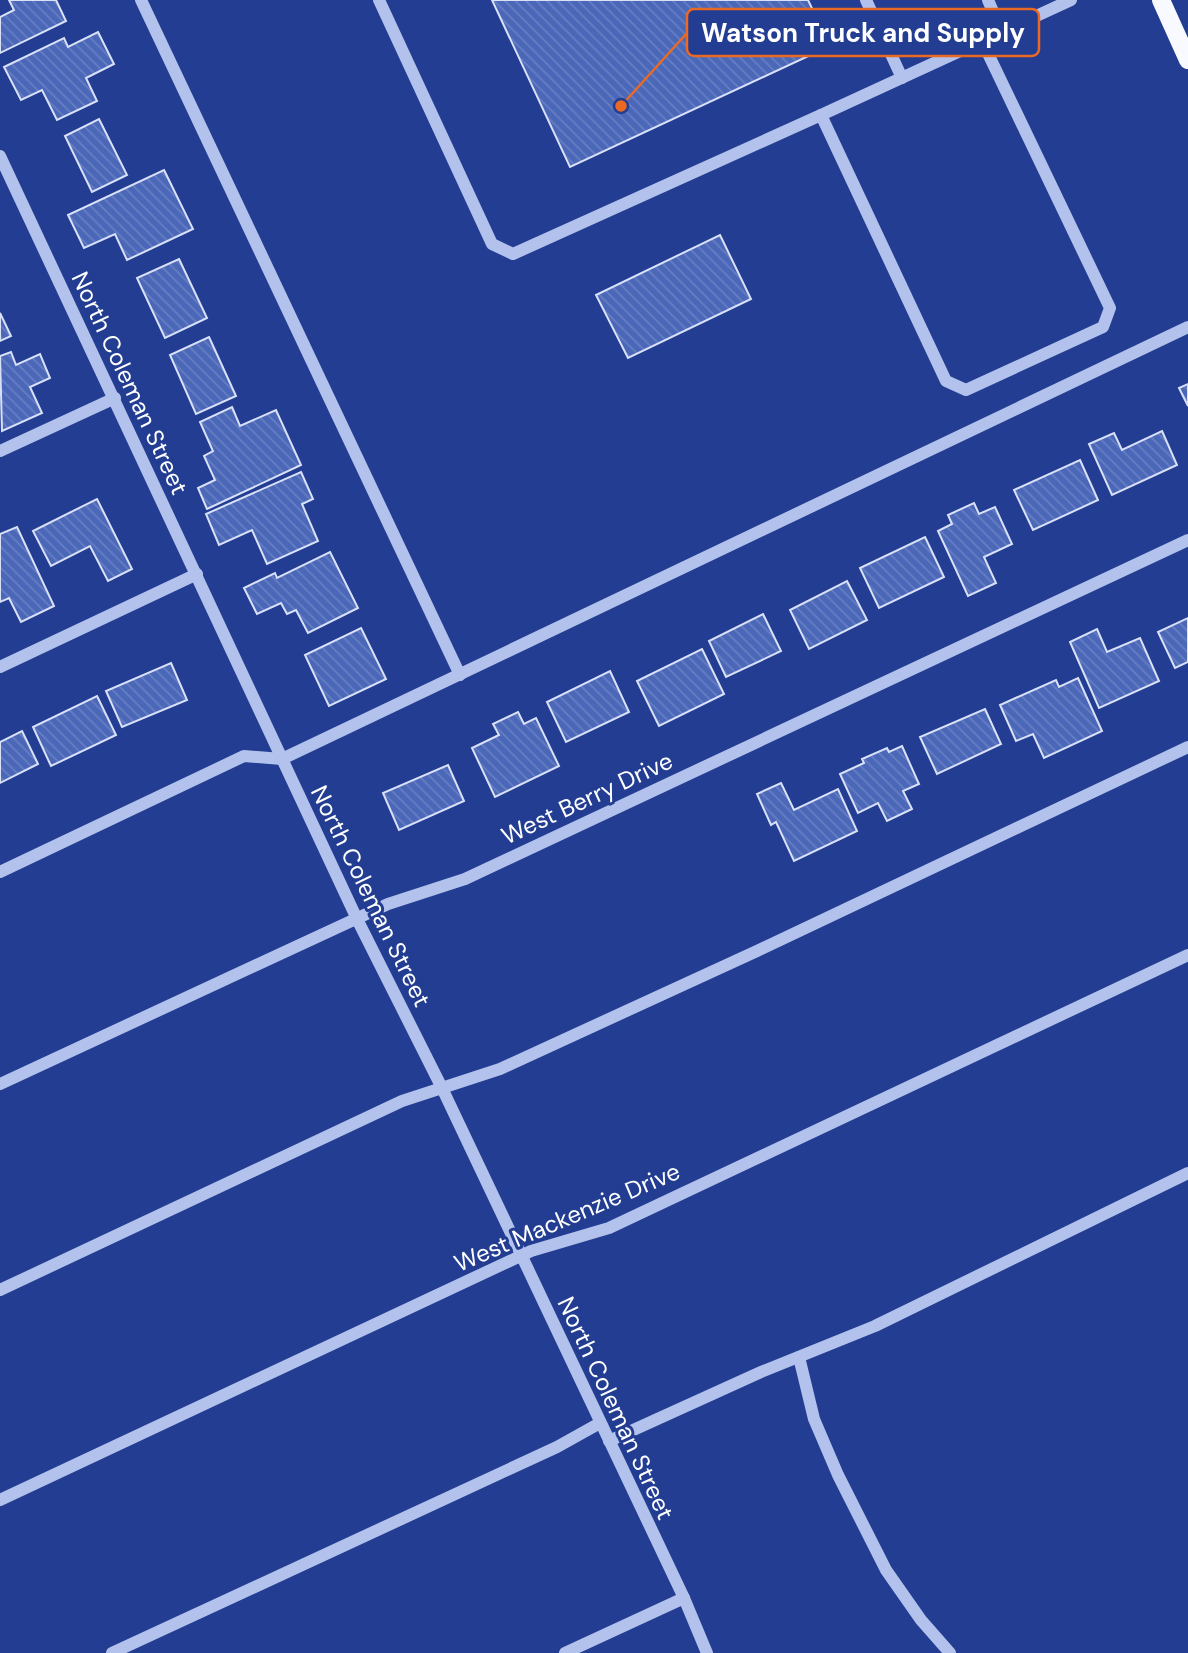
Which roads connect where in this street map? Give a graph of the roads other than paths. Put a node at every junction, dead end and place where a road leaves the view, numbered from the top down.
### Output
1 (141, 0) edge
2 (379, 0) edge
3 (866, 0) edge
4 (988, 0) edge
5 (1070, 0) edge
6 (1161, 0) edge
7 (1002, 32) junction
8 (982, 41) junction
9 (1188, 60) edge
10 (902, 78) junction
11 (821, 116) junction
12 (0, 156) edge
13 (1188, 327) edge
14 (115, 398) junction
15 (0, 451) edge
16 (1188, 540) edge
17 (197, 574) junction
18 (0, 667) edge
19 (460, 675) junction
20 (1188, 747) edge
21 (282, 759) junction
22 (0, 872) edge
23 (357, 919) junction
24 (1188, 954) edge
25 (0, 1084) edge
26 (442, 1088) junction
27 (1188, 1173) edge
28 (521, 1256) junction
29 (0, 1290) edge
30 (799, 1357) junction
31 (600, 1423) junction
32 (609, 1441) junction
33 (0, 1500) edge
34 (684, 1598) junction
35 (112, 1653) edge
36 (565, 1653) edge
37 (707, 1653) edge
38 (950, 1653) edge

1 - 19 street
2 - 11 street
3 - 10 street
4 - 7 street
5 - 7 street
6 - 9 main road
7 - 8 street
8 - 10 street
8 - 11 street
10 - 11 street
12 - 14 street, North Coleman Street
13 - 19 street
14 - 15 street
14 - 17 street, North Coleman Street
16 - 23 street, West Berry Drive
17 - 18 street
17 - 21 street, North Coleman Street
19 - 21 street
20 - 26 street
21 - 22 street
21 - 23 street, North Coleman Street
23 - 25 street, West Berry Drive
23 - 26 street, North Coleman Street
24 - 28 street, West Mackenzie Drive
26 - 28 street, North Coleman Street
26 - 29 street
27 - 30 street
28 - 31 street, North Coleman Street
28 - 33 street, West Mackenzie Drive
30 - 32 street
30 - 38 street
31 - 32 street, North Coleman Street
31 - 35 street
32 - 34 street, North Coleman Street
34 - 36 street
34 - 37 street, North Coleman Street

